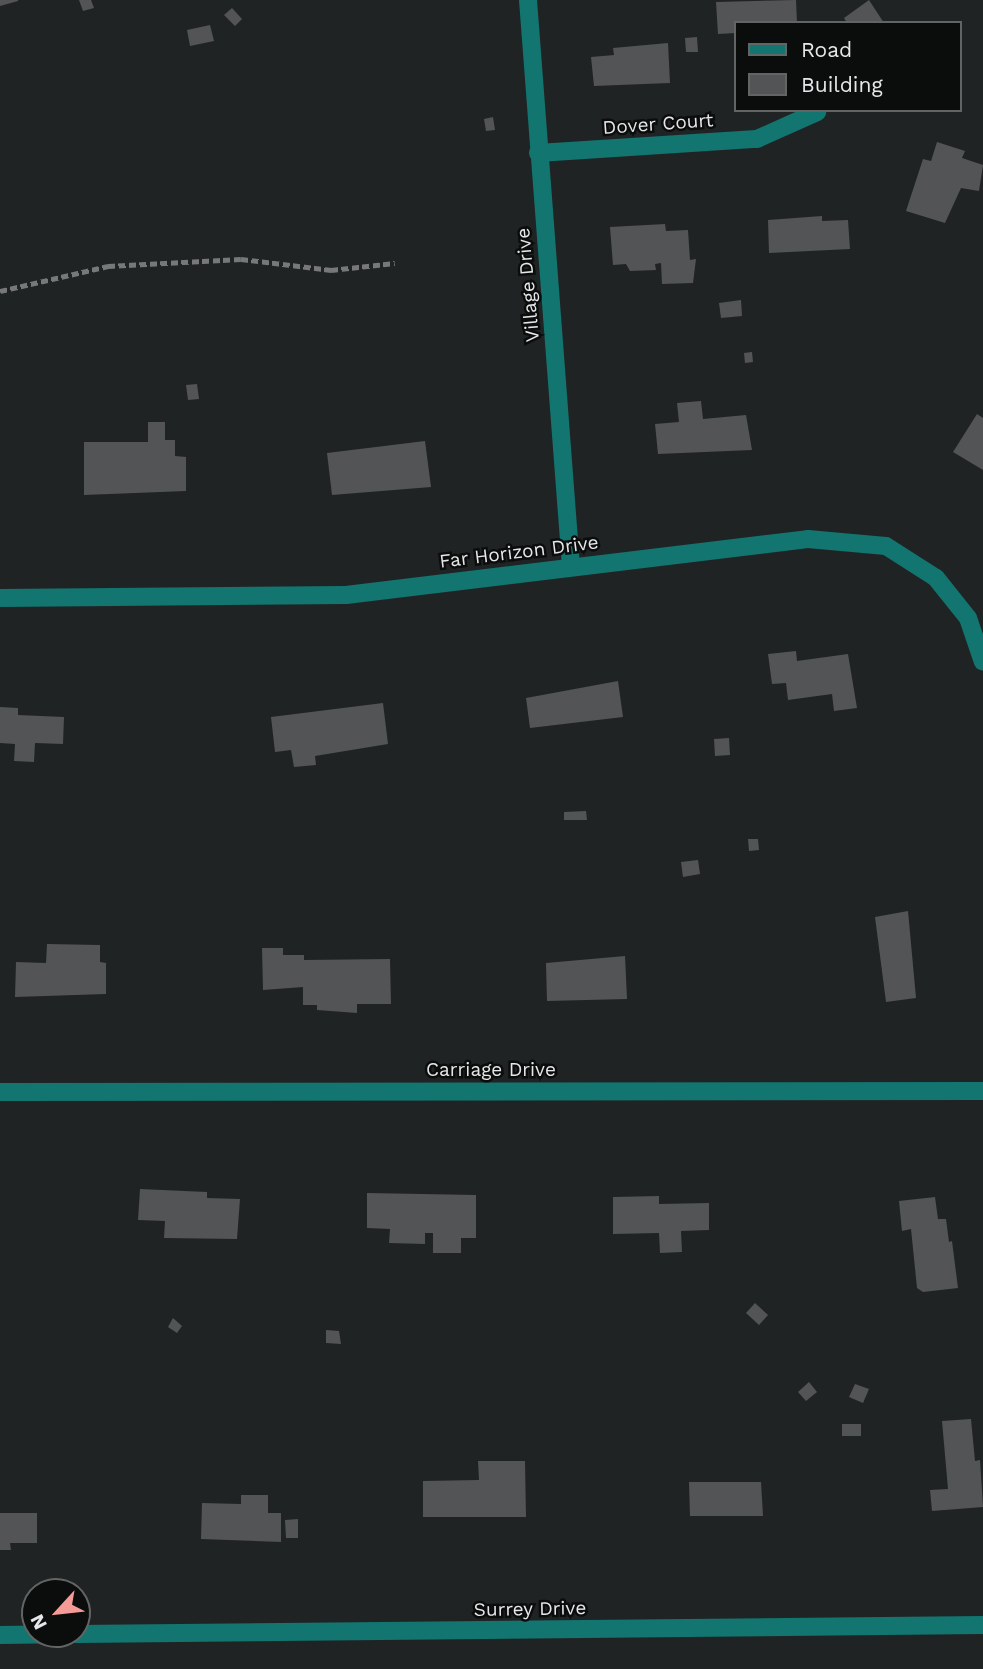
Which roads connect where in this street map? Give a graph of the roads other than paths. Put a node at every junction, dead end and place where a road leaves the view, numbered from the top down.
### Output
1 (528, 0) edge
2 (817, 112) dead end
3 (538, 153) junction
4 (571, 566) junction
5 (0, 598) edge
6 (983, 662) edge
7 (0, 1091) edge
8 (983, 1091) edge
9 (983, 1625) edge
10 (91, 1634) edge
11 (0, 1635) edge
12 (21, 1635) edge

1 - 3 street, Village Drive
2 - 3 street, Dover Court
3 - 4 street, Village Drive
4 - 5 street, Far Horizon Drive
4 - 6 street, Far Horizon Drive
7 - 8 street, Carriage Drive
9 - 10 street, Surrey Drive
11 - 12 street, Surrey Drive

